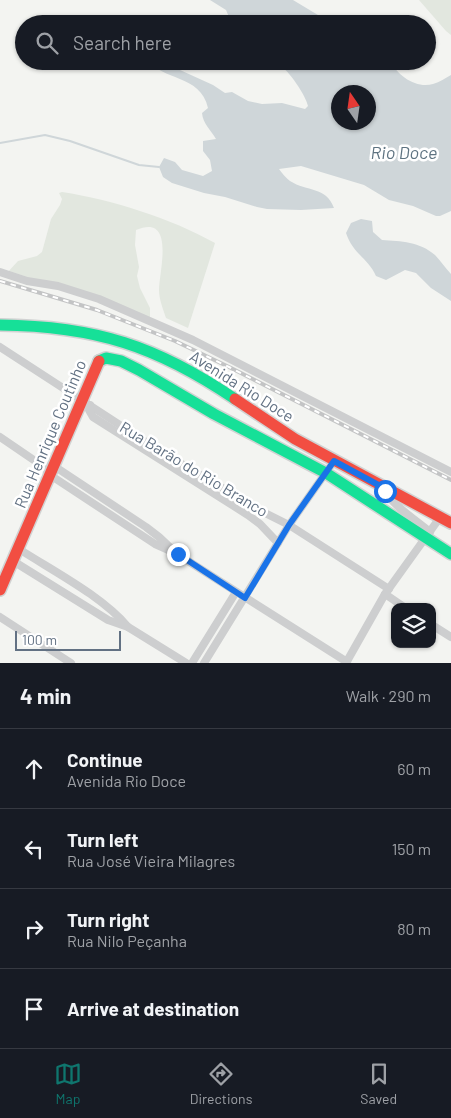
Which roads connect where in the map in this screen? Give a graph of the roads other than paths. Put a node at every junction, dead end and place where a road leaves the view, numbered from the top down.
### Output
1 (0, 272) edge
2 (0, 325) edge
3 (0, 347) edge
4 (85, 403) junction
5 (0, 437) edge
6 (334, 461) junction
7 (49, 469) junction
8 (451, 472) edge
9 (326, 473) junction
10 (384, 488) junction
11 (441, 516) junction
12 (451, 523) edge
13 (289, 525) junction
14 (428, 535) junction
15 (278, 543) junction
16 (19, 549) junction
17 (451, 554) edge
18 (13, 561) junction
19 (0, 590) edge
20 (387, 591) junction
21 (236, 592) junction
22 (245, 598) junction
23 (400, 603) edge
24 (0, 617) edge
25 (128, 627) junction
26 (436, 628) edge
27 (451, 637) edge
28 (347, 662) edge
29 (71, 663) edge
30 (186, 663) edge
31 (192, 663) edge
32 (204, 663) edge

1 - 8 street
2 - 6 street, Avenida Rio Doce
3 - 4 street, Rua Barão do Rio Branco
4 - 7 street, Rua Henrique Coutinho
4 - 9 street, Rua Henrique Coutinho
4 - 13 street, Rua Barão do Rio Branco
4 - 15 street
5 - 7 street
6 - 9 street
6 - 10 street, Avenida Rio Doce
7 - 16 street, Rua Henrique Coutinho
7 - 21 street
9 - 13 street
9 - 14 street
10 - 11 street, Avenida Rio Doce
10 - 14 street
11 - 12 street, Avenida Rio Doce
11 - 14 street
13 - 15 street
13 - 20 street, Rua Barão do Rio Branco
14 - 17 street
14 - 20 street
15 - 22 street
16 - 18 street, Rua Henrique Coutinho
16 - 25 street
18 - 19 street, Rua Henrique Coutinho
18 - 25 street
20 - 23 street, Rua Barão do Rio Branco
20 - 28 street
21 - 22 street
21 - 31 street
22 - 28 street
22 - 32 street
24 - 29 street
25 - 30 street
26 - 27 street

